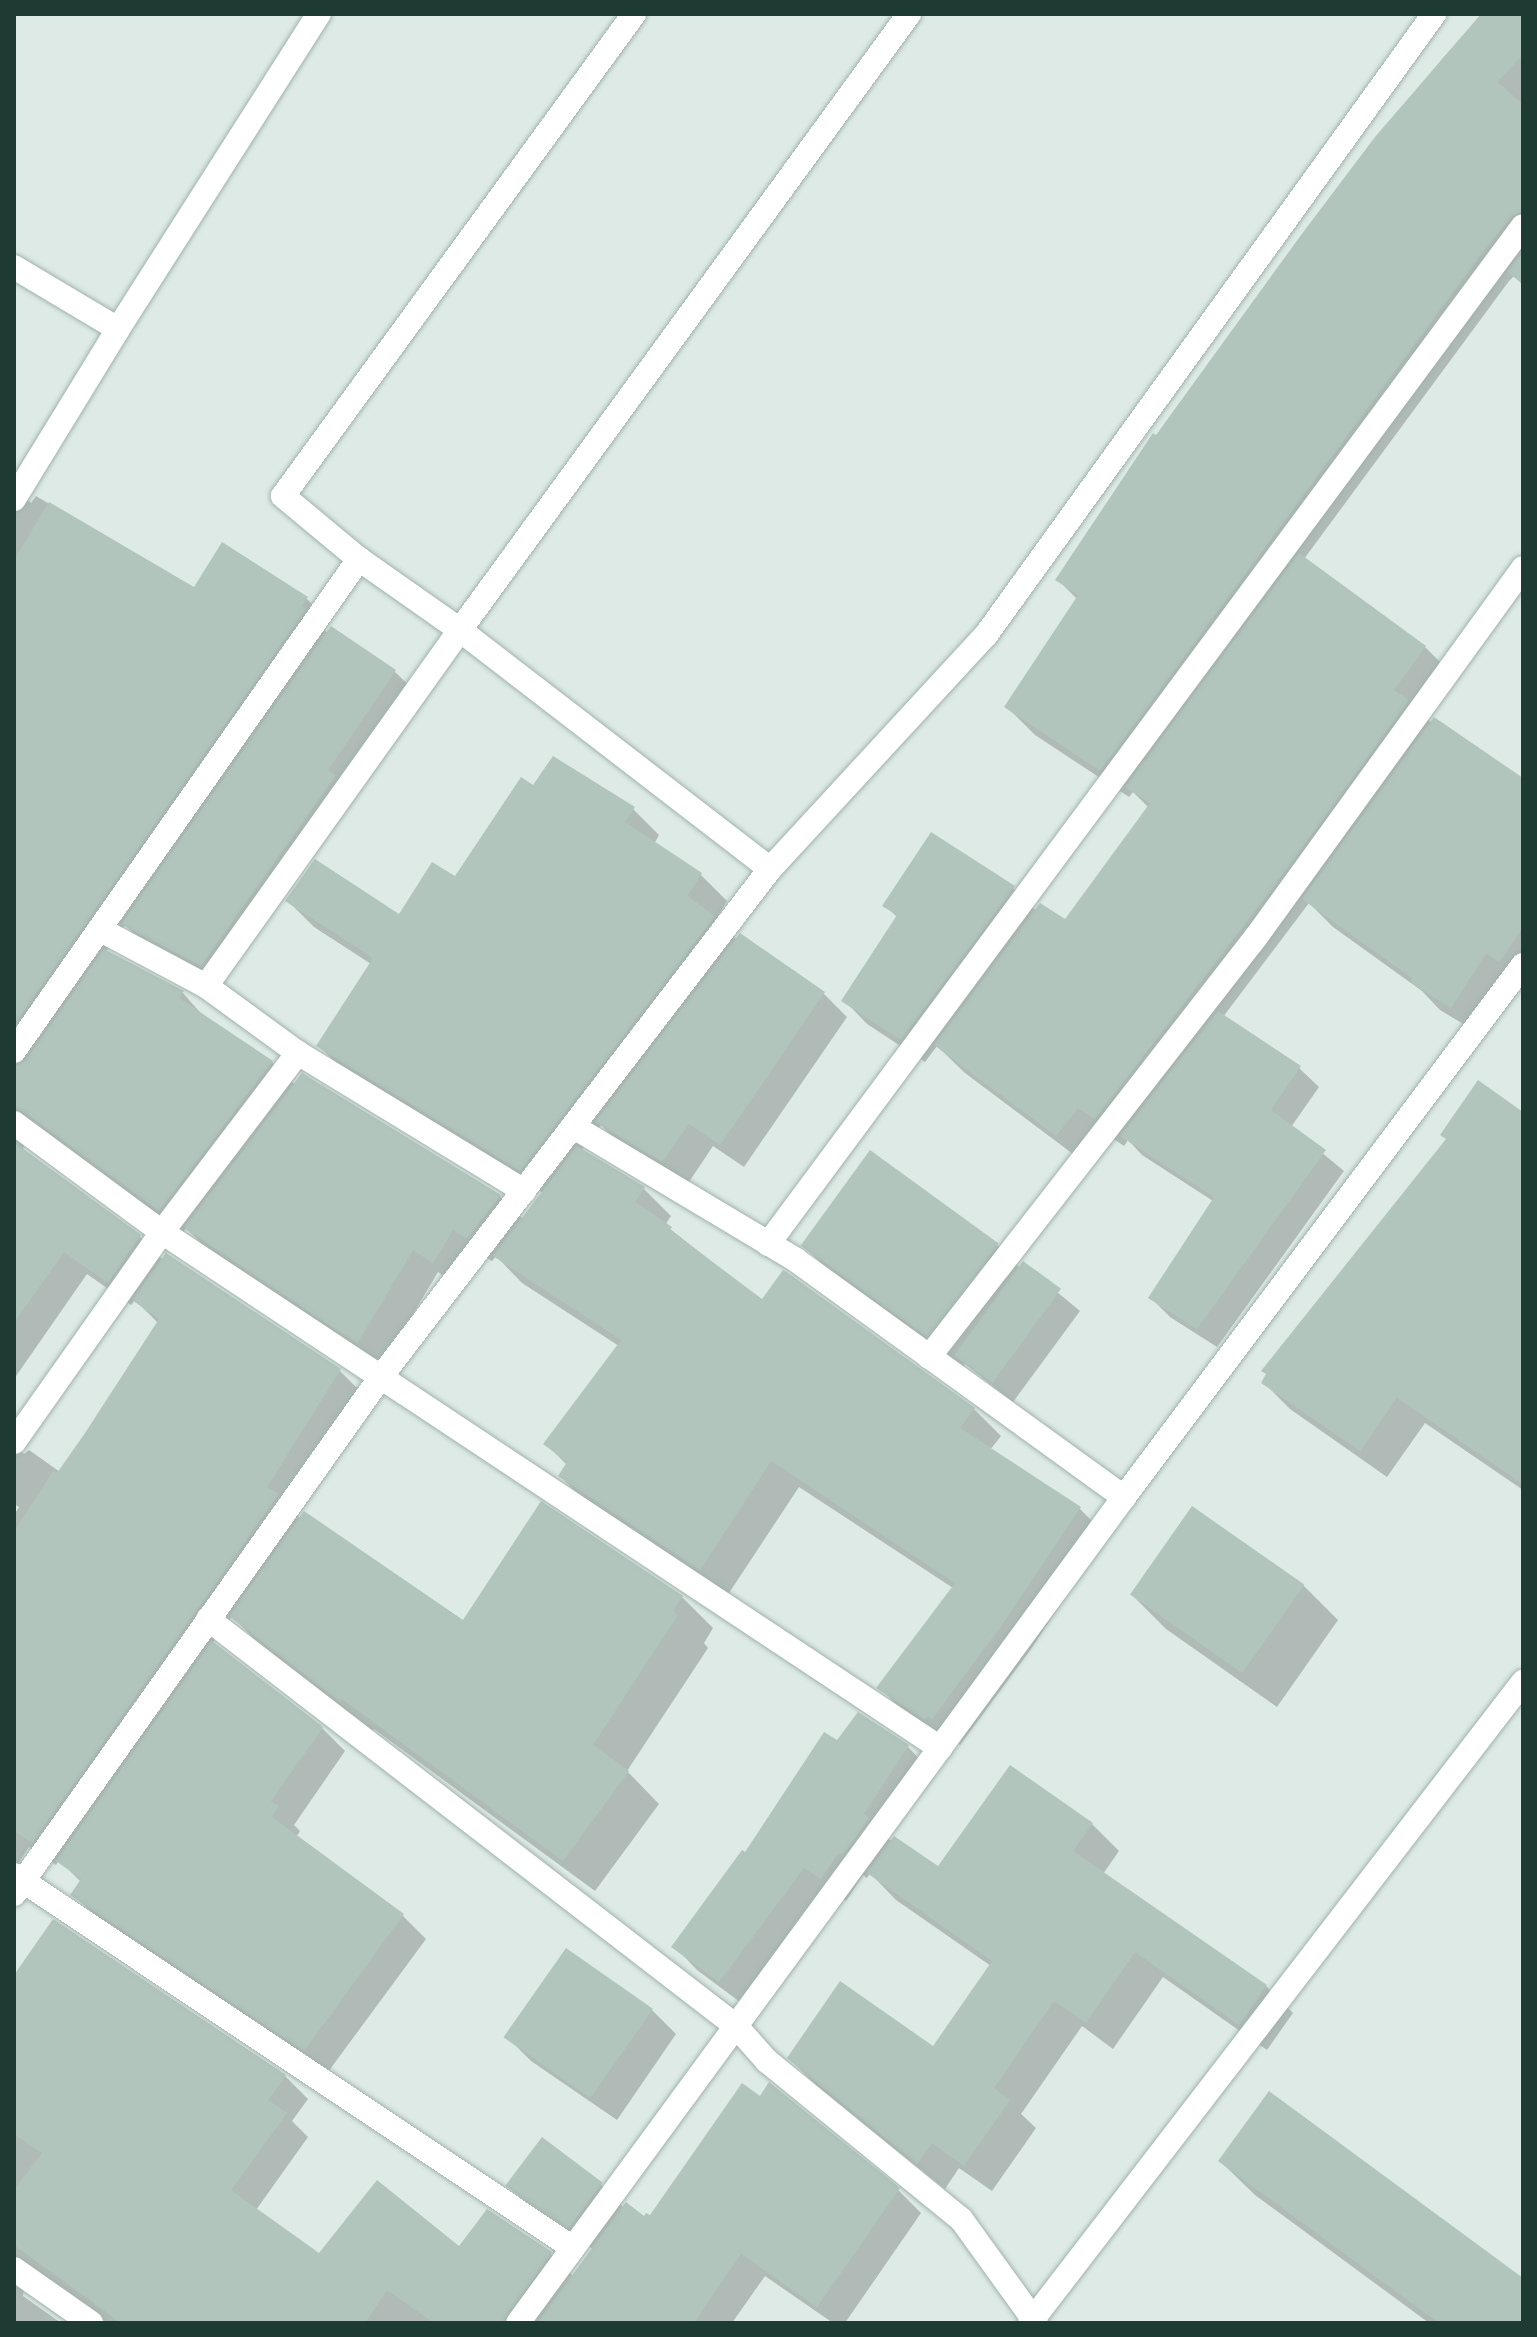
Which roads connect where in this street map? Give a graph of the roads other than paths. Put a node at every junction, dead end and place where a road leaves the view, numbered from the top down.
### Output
1 (319, 14) edge
2 (634, 14) edge
3 (909, 14) edge
4 (1434, 14) edge
5 (1523, 226) edge
6 (14, 267) edge
7 (118, 329) junction
8 (14, 499) edge
9 (359, 559) junction
10 (1523, 568) edge
11 (460, 630) junction
12 (770, 869) junction
13 (101, 930) junction
14 (1523, 965) edge
15 (206, 986) junction
16 (14, 1051) edge
17 (298, 1053) junction
18 (574, 1127) junction
19 (18, 1134) edge
20 (524, 1191) junction
21 (162, 1232) junction
22 (768, 1244) junction
23 (929, 1357) junction
24 (380, 1378) junction
25 (14, 1442) edge
26 (1124, 1497) junction
27 (208, 1619) junction
28 (1523, 1682) edge
29 (940, 1748) junction
30 (17, 1883) edge
31 (736, 2026) junction
32 (573, 2248) junction
33 (14, 2269) edge
34 (1033, 2322) edge
35 (91, 2323) edge
36 (518, 2323) edge

1 - 7 street
2 - 9 street
3 - 11 street
4 - 12 street
5 - 22 street
6 - 7 street
7 - 8 street
9 - 11 street
9 - 13 street
10 - 23 street
11 - 12 street
11 - 15 street
12 - 18 street
13 - 15 street
13 - 16 street
14 - 26 street
15 - 17 street
17 - 20 street
17 - 21 street
18 - 20 street
18 - 22 street
19 - 21 street
20 - 24 street
21 - 24 street
21 - 25 street
22 - 23 street
23 - 26 street
24 - 27 street
24 - 29 street
26 - 29 street
27 - 30 street
27 - 31 street
28 - 34 street
29 - 31 street
30 - 32 street
31 - 32 street
31 - 34 street
32 - 36 street
33 - 35 street

